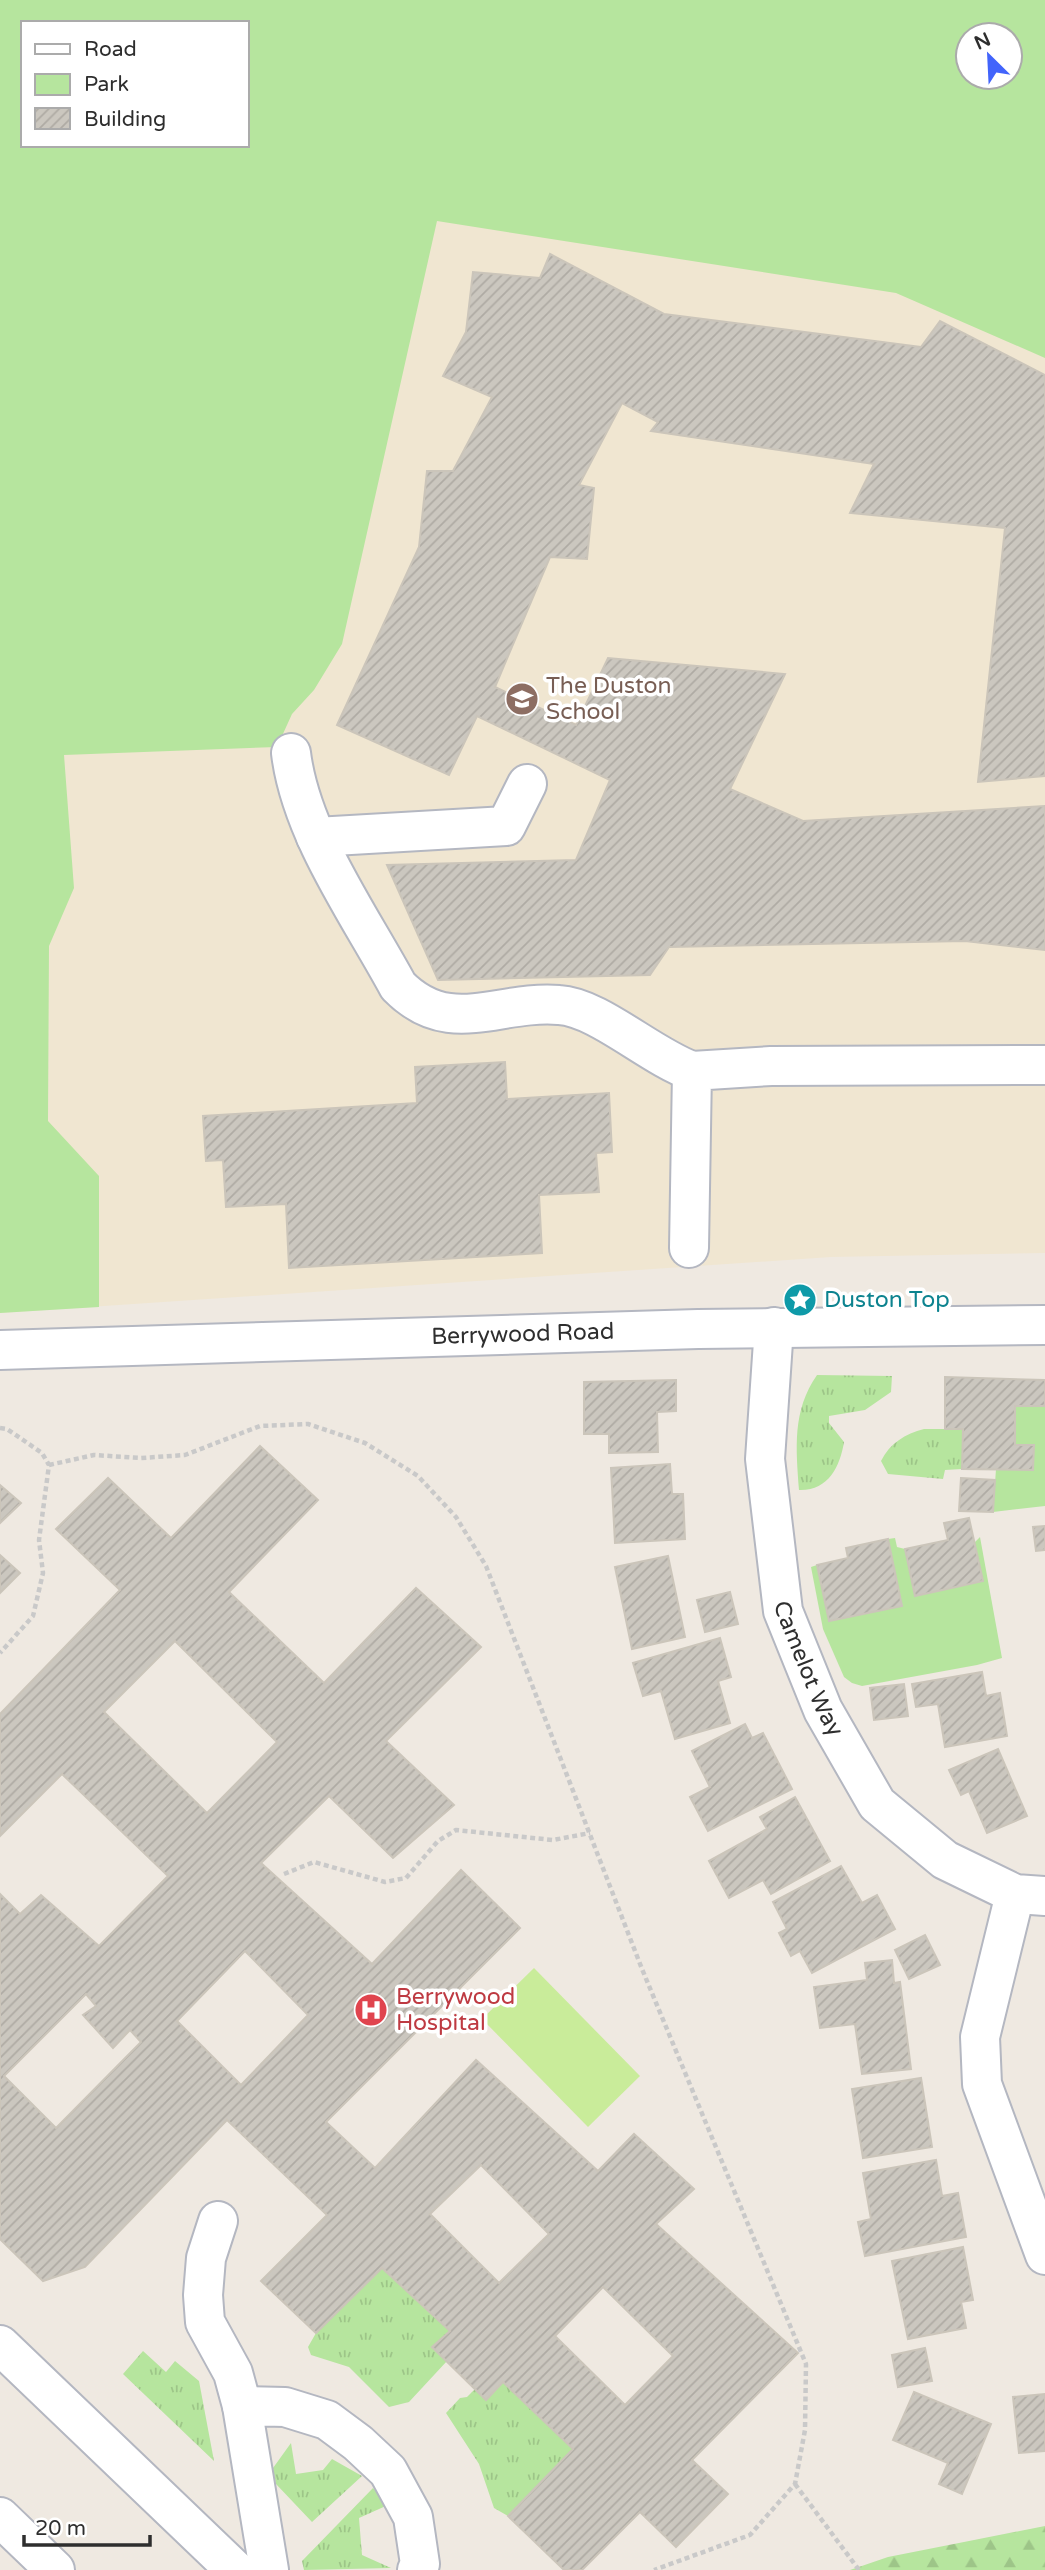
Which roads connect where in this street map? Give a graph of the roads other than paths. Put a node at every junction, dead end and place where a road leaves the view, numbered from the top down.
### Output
1 (291, 753) dead end
2 (527, 784) dead end
3 (316, 837) junction
4 (1045, 1065) edge
5 (692, 1071) junction
6 (689, 1248) dead end
7 (1045, 1325) edge
8 (774, 1327) junction
9 (0, 1350) edge
10 (1030, 1895) edge
11 (218, 2221) dead end
12 (1045, 2255) edge
13 (0, 2346) edge
14 (242, 2406) junction
15 (0, 2517) edge
16 (55, 2570) edge
17 (235, 2570) edge
18 (269, 2570) edge
19 (417, 2570) edge

1 - 3 street
2 - 3 street
3 - 5 street
4 - 5 street
5 - 6 street
7 - 8 street, Berrywood Road
8 - 9 street, Berrywood Road
8 - 10 street, Camelot Way
10 - 12 street
11 - 14 street
13 - 17 street
14 - 18 street
14 - 19 street
15 - 16 street

